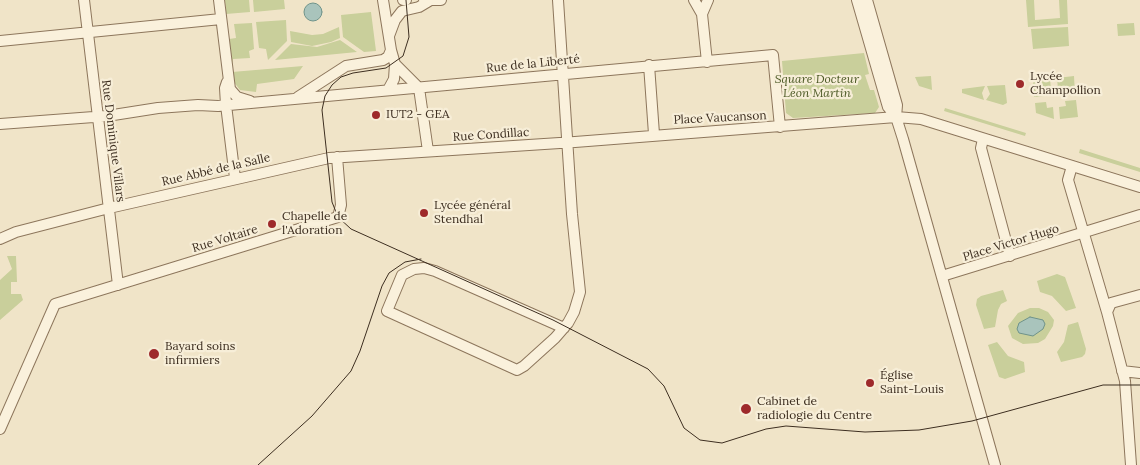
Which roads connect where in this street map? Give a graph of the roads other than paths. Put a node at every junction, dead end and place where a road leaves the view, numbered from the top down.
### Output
1 (84, 0) edge
2 (219, 0) edge
3 (384, 0) edge
4 (441, 0) edge
5 (558, 0) edge
6 (694, 0) edge
7 (708, 0) edge
8 (858, 0) edge
9 (867, 0) edge
10 (427, 1) edge
11 (702, 14) junction
12 (221, 19) junction
13 (88, 33) junction
14 (389, 37) junction
15 (0, 41) edge
16 (391, 50) junction
17 (706, 62) junction
18 (395, 64) junction
19 (649, 65) junction
20 (563, 73) junction
21 (228, 80) junction
22 (418, 88) junction
23 (388, 90) junction
24 (297, 98) junction
25 (255, 102) junction
26 (226, 105) junction
27 (97, 116) junction
28 (896, 117) junction
29 (0, 124) edge
30 (780, 127) junction
31 (654, 134) junction
32 (984, 139) junction
33 (567, 142) junction
34 (428, 151) junction
35 (333, 157) junction
36 (1072, 166) junction
37 (235, 178) junction
38 (1140, 187) edge
39 (109, 208) junction
40 (1140, 216) edge
41 (1083, 232) junction
42 (0, 239) edge
43 (1010, 256) junction
44 (942, 276) junction
45 (118, 285) junction
46 (1140, 295) edge
47 (1107, 312) junction
48 (564, 328) junction
49 (1122, 371) junction
50 (1140, 373) edge
51 (0, 429) edge
52 (1131, 463) edge
53 (995, 465) edge

1 - 13 street, Rue Dominique Villars
2 - 12 street
3 - 14 street
4 - 10 street
5 - 20 street
6 - 11 street
7 - 11 street
8 - 28 street
9 - 28 street
10 - 14 street
11 - 17 street
12 - 13 street
12 - 21 street
13 - 15 street
13 - 27 street, Rue Dominique Villars
14 - 16 street
16 - 18 street
16 - 24 street
17 - 19 street, Place Vaucanson
17 - 30 street, Place Vaucanson
18 - 22 street
18 - 23 street
19 - 20 street, Rue de la Liberté
19 - 31 street
20 - 22 street, Rue de la Liberté
20 - 33 street
21 - 25 street
21 - 26 street
22 - 23 street, Rue de la Liberté
22 - 34 street
23 - 24 street, Rue de la Liberté
24 - 25 street, Rue de la Liberté
25 - 26 street, Rue de la Liberté
26 - 27 street, Rue de la Liberté
26 - 37 street
27 - 29 street, Rue de la Liberté
27 - 39 street, Rue Dominique Villars
28 - 30 street
28 - 32 street
28 - 44 street
30 - 31 street, Place Vaucanson
31 - 33 street, Rue Condillac
32 - 36 street
32 - 43 street
33 - 34 street, Rue Condillac
33 - 48 street
34 - 35 street, Rue Condillac
35 - 37 street, Rue Abbé de la Salle
35 - 45 street, Rue Voltaire
36 - 38 street
36 - 41 street
37 - 39 street, Rue Abbé de la Salle
39 - 42 street, Rue Abbé de la Salle
39 - 45 street, Rue Dominique Villars
40 - 41 street, Place Victor Hugo
41 - 43 street, Place Victor Hugo
41 - 47 street
43 - 44 street, Place Victor Hugo
44 - 53 street
45 - 51 street, Rue Voltaire
46 - 47 street
47 - 49 street
48 - 48 street
49 - 50 street
49 - 52 street

